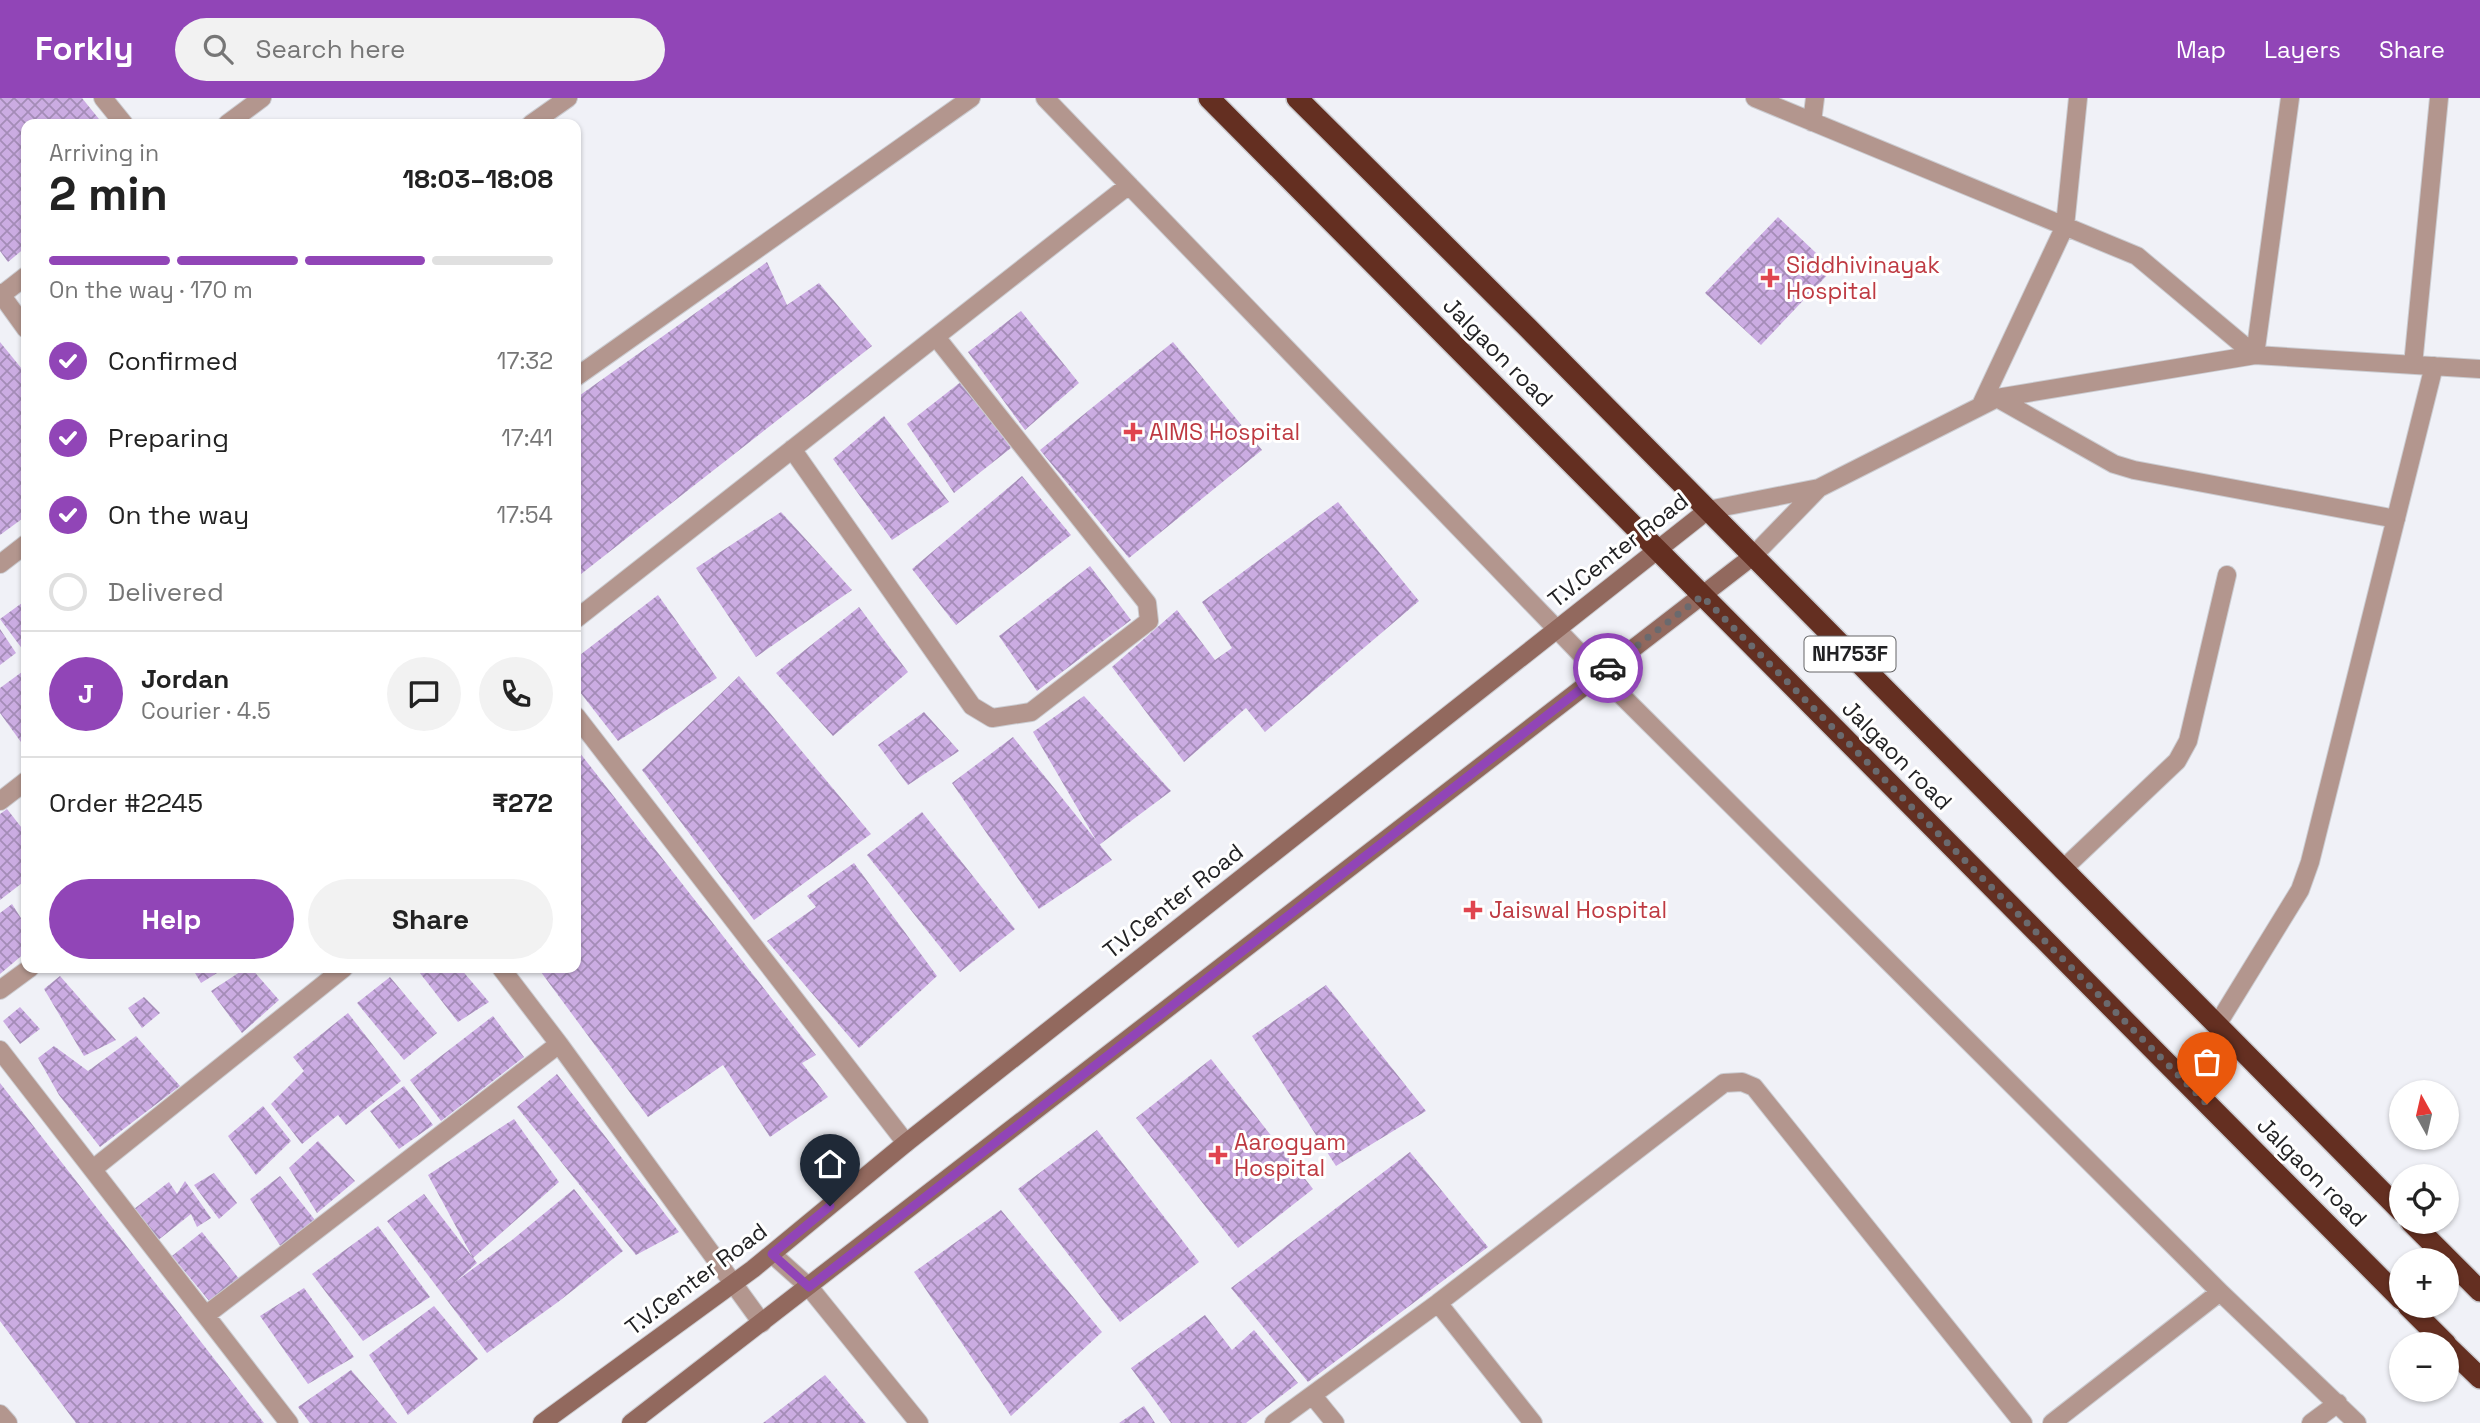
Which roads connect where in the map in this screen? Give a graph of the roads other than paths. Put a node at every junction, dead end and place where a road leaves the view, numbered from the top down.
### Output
1 (103, 98) edge
2 (262, 98) edge
3 (568, 98) edge
4 (971, 98) edge
5 (1045, 98) edge
6 (1209, 98) edge
7 (1297, 98) edge
8 (1755, 98) edge
9 (1815, 98) edge
10 (2078, 98) edge
11 (2290, 98) edge
12 (2439, 98) edge
13 (120, 119) edge
14 (234, 119) edge
15 (538, 119) edge
16 (1812, 122) junction
17 (1129, 185) junction
18 (2065, 226) junction
19 (21, 280) edge
20 (0, 295) edge
21 (21, 322) edge
22 (936, 337) junction
23 (2255, 355) junction
24 (2413, 365) junction
25 (2434, 366) junction
26 (2480, 369) edge
27 (581, 373) edge
28 (1989, 401) junction
29 (792, 449) junction
30 (1819, 488) junction
31 (1708, 510) junction
32 (2396, 519) junction
33 (21, 548) edge
34 (1657, 550) junction
35 (1753, 556) junction
36 (0, 564) edge
37 (2227, 575) dead end
38 (1702, 596) junction
39 (581, 615) edge
40 (1558, 629) junction
41 (1600, 674) junction
42 (581, 722) edge
43 (21, 784) edge
44 (0, 801) edge
45 (2062, 870) junction
46 (23, 973) edge
47 (338, 973) edge
48 (505, 973) edge
49 (0, 990) edge
50 (2217, 1025) junction
51 (559, 1044) junction
52 (0, 1050) edge
53 (906, 1143) junction
54 (93, 1169) junction
55 (2389, 1200) edge
56 (2423, 1234) edge
57 (772, 1254) junction
58 (733, 1283) junction
59 (809, 1287) junction
60 (2389, 1287) edge
61 (2480, 1291) edge
62 (2220, 1292) junction
63 (1438, 1303) junction
64 (206, 1315) junction
65 (2420, 1318) edge
66 (762, 1323) junction
67 (2434, 1332) edge
68 (2459, 1357) edge
69 (2480, 1378) edge
70 (1312, 1396) junction
71 (2338, 1403) junction
72 (0, 1413) edge
73 (8, 1423) edge
74 (289, 1423) edge
75 (542, 1423) edge
76 (631, 1423) edge
77 (919, 1423) edge
78 (1274, 1423) edge
79 (1335, 1423) edge
80 (1533, 1423) edge
81 (2023, 1423) edge
82 (2052, 1423) edge
83 (2311, 1423) edge
84 (2357, 1423) edge

1 - 13 street
2 - 14 street
3 - 15 street
4 - 27 street
5 - 17 street
6 - 34 highway, Jalgaon road / NH753F
7 - 31 highway, Jalgaon road / NH753F
8 - 16 street
9 - 16 street
10 - 18 street
11 - 23 street
12 - 24 street
16 - 18 street
17 - 22 street
17 - 40 street
18 - 23 street
18 - 28 street
19 - 20 street
20 - 21 street
22 - 29 street
22 - 29 street
23 - 24 street
23 - 28 street
24 - 25 street
25 - 26 street
25 - 32 street
28 - 30 street
28 - 32 street
29 - 39 street
30 - 31 street, T.V.Center Road
30 - 35 street
31 - 34 street, T.V.Center Road
31 - 35 highway, Jalgaon road / NH753F
32 - 50 street
33 - 36 street
34 - 38 highway, Jalgaon road / NH753F
34 - 40 street, T.V.Center Road
35 - 38 street
35 - 45 highway, Jalgaon road / NH753F
37 - 45 street
38 - 41 street
38 - 60 highway, Jalgaon road / NH753F
40 - 41 street
40 - 53 street, T.V.Center Road
41 - 59 street
41 - 62 street
42 - 53 street
43 - 44 street
45 - 50 highway, Jalgaon road / NH753F
46 - 49 street
47 - 54 street
48 - 51 street
50 - 55 highway, Jalgaon road / NH753F
51 - 58 street
51 - 64 street
52 - 54 street
53 - 57 street, T.V.Center Road
54 - 64 street
56 - 61 highway
57 - 58 street, T.V.Center Road
57 - 59 street
58 - 66 street
58 - 75 street, T.V.Center Road
59 - 66 street
59 - 77 street
62 - 71 street
62 - 82 street
63 - 70 street
63 - 80 street
63 - 81 street
64 - 74 street
65 - 67 highway
66 - 76 street
68 - 69 highway
70 - 78 street
70 - 79 street
71 - 83 street
71 - 84 street
72 - 73 street

